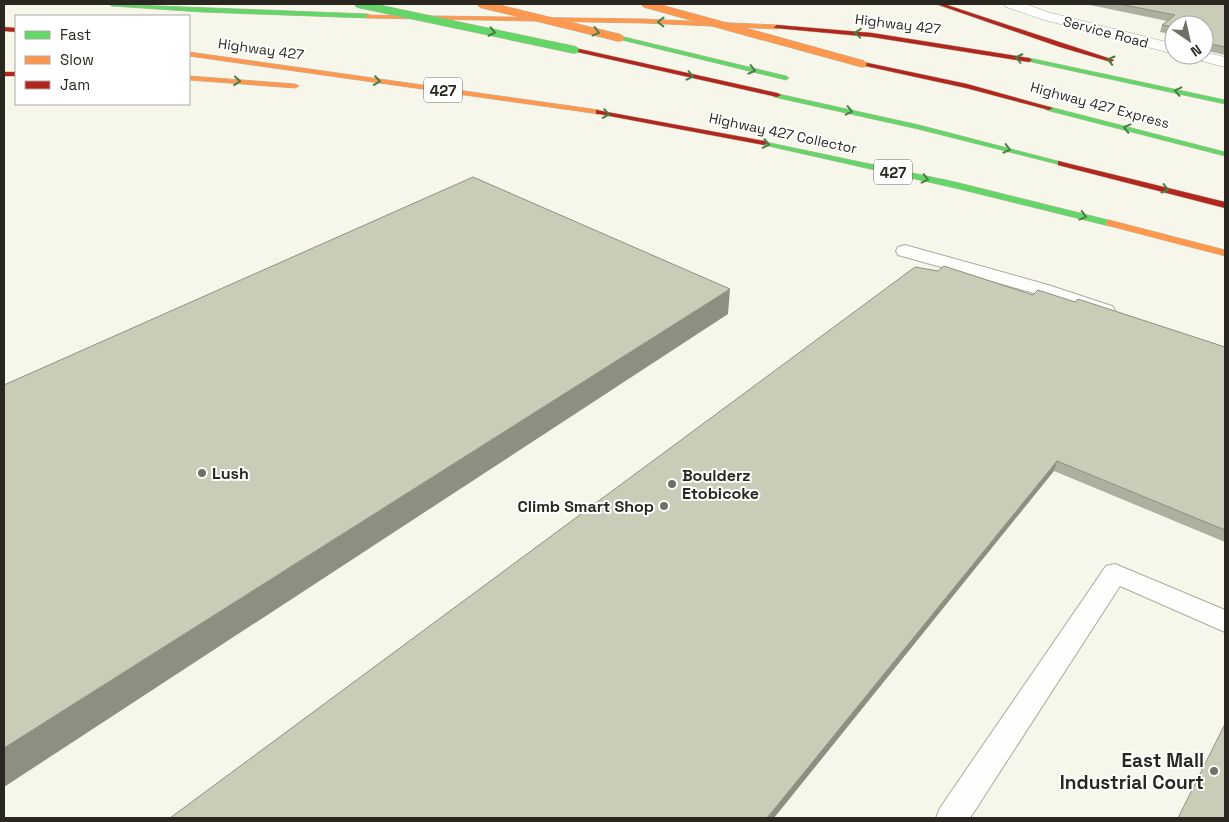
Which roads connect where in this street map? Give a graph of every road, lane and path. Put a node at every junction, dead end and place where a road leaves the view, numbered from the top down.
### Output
1 (112, 4) edge
2 (358, 4) edge
3 (481, 4) edge
4 (645, 4) edge
5 (668, 4) edge
6 (939, 4) edge
7 (1011, 4) edge
8 (721, 12) dead end
9 (327, 15) junction
10 (833, 43) dead end
11 (1164, 47) edge
12 (860, 51) dead end
13 (190, 54) edge
14 (190, 60) edge
15 (1120, 62) dead end
16 (329, 74) junction
17 (190, 78) edge
18 (793, 80) dead end
19 (1196, 84) dead end
20 (967, 86) junction
21 (306, 87) dead end
22 (1225, 92) edge
23 (384, 93) dead end
24 (1225, 102) edge
25 (558, 107) junction
26 (1225, 154) edge
27 (1225, 205) edge
28 (905, 251) dead end
29 (1225, 253) edge
30 (1124, 316) edge
31 (1225, 622) edge
32 (952, 818) edge

1 - 9 highway, Highway 427
2 -> 27 highway, bridge
3 -> 18 highway, bridge
4 - 20 highway, bridge
5 - 9 highway
15 -> 6 highway
7 - 11 street, Service Road
8 - 10 highway
24 -> 9 highway, Highway 427
12 - 20 highway
13 - 16 highway, Highway 427 / 427
14 - 16 highway
16 -> 25 highway, Highway 427 Collector / 427
17 -> 21 highway
19 - 22 highway
26 -> 20 highway, Highway 427 Express
23 - 25 highway
25 -> 29 highway, Highway 427 Collector / 427
28 - 30 lane
31 - 32 lane

